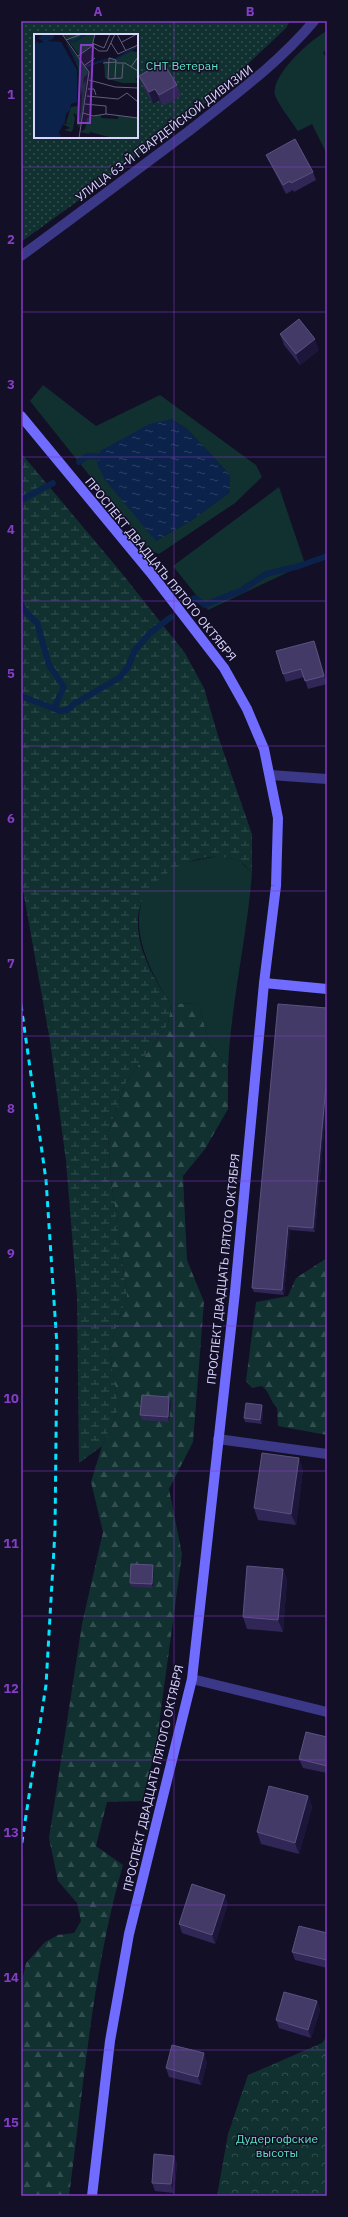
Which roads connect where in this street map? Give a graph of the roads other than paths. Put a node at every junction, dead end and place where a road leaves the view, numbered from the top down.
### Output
1 (314, 21) edge
2 (21, 256) edge
3 (21, 416) edge
4 (270, 775) junction
5 (327, 779) edge
6 (264, 983) junction
7 (327, 989) edge
8 (218, 1439) junction
9 (327, 1454) edge
10 (192, 1679) junction
11 (327, 1712) edge
12 (92, 2196) edge

1 - 2 street, УЛИЦА 63-Й ГВАРДЕЙСКОЙ ДИВИЗИИ
3 - 4 street, ПРОСПЕКТ ДВАДЦАТЬ ПЯТОГО ОКТЯБРЯ
4 - 5 street
4 - 6 street, ПРОСПЕКТ ДВАДЦАТЬ ПЯТОГО ОКТЯБРЯ
6 - 7 street
6 - 8 street, ПРОСПЕКТ ДВАДЦАТЬ ПЯТОГО ОКТЯБРЯ
8 - 9 street
8 - 10 street, ПРОСПЕКТ ДВАДЦАТЬ ПЯТОГО ОКТЯБРЯ
10 - 11 street
10 - 12 street, ПРОСПЕКТ ДВАДЦАТЬ ПЯТОГО ОКТЯБРЯ

